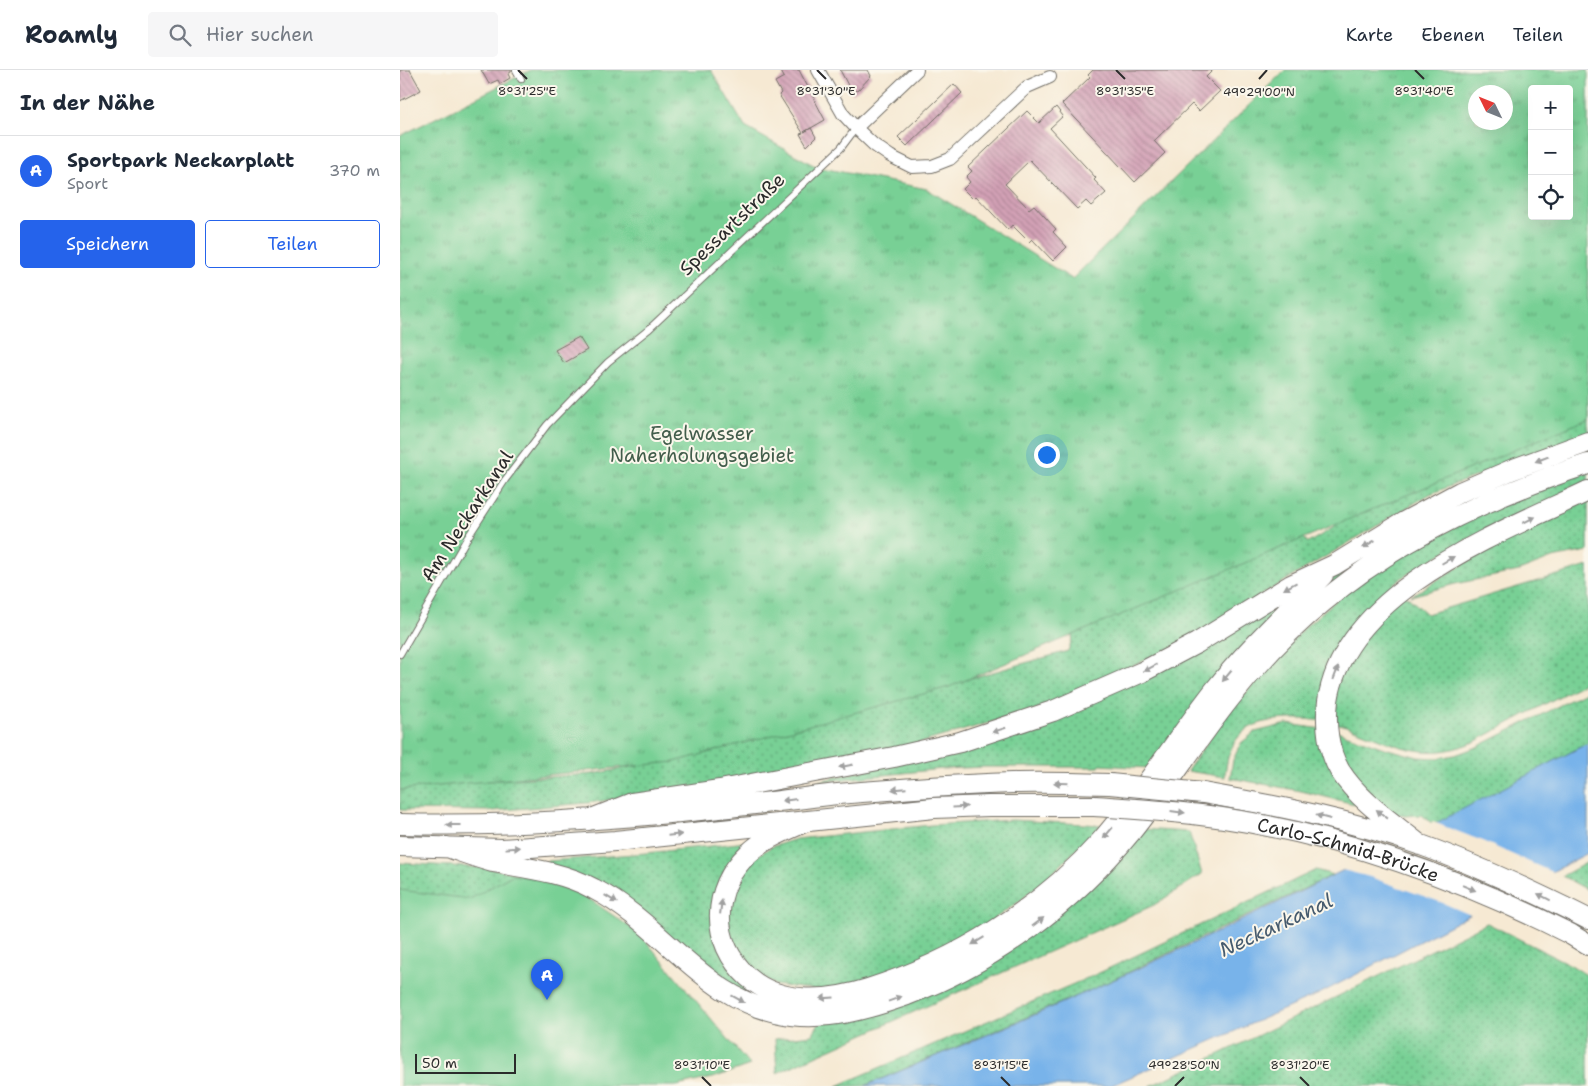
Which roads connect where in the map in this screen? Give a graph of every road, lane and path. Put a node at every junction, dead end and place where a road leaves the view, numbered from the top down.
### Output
1 (516, 70) edge
2 (818, 70) edge
3 (917, 70) edge
4 (1050, 77) dead end
5 (521, 79) dead end
6 (856, 128) junction
7 (569, 401) joint
8 (1588, 442) edge
9 (1588, 464) edge
10 (1588, 491) edge
11 (1334, 565) junction
12 (400, 654) edge
13 (589, 820) junction
14 (806, 821) junction
15 (400, 824) edge
16 (1420, 845) junction
17 (400, 846) edge
18 (447, 847) junction
19 (1588, 919) edge
20 (1588, 945) edge

1 - 5 lane
2 - 6 street
3 - 6 street, Spessartstraße
4 - 6 street
6 - 7 lane, Spessartstraße
7 - 12 lane, Am Neckarkanal
8 -> 11 highway
18 -> 9 highway
16 -> 10 highway
11 -> 13 highway
11 -> 14 highway
13 -> 15 highway, Carlo-Schmid-Brücke
16 -> 13 highway, Carlo-Schmid-Brücke, bridge
18 -> 14 highway, Carlo-Schmid-Brücke
14 -> 20 highway, Carlo-Schmid-Brücke, bridge
19 -> 16 highway, Carlo-Schmid-Brücke
17 - 18 highway, Carlo-Schmid-Brücke

